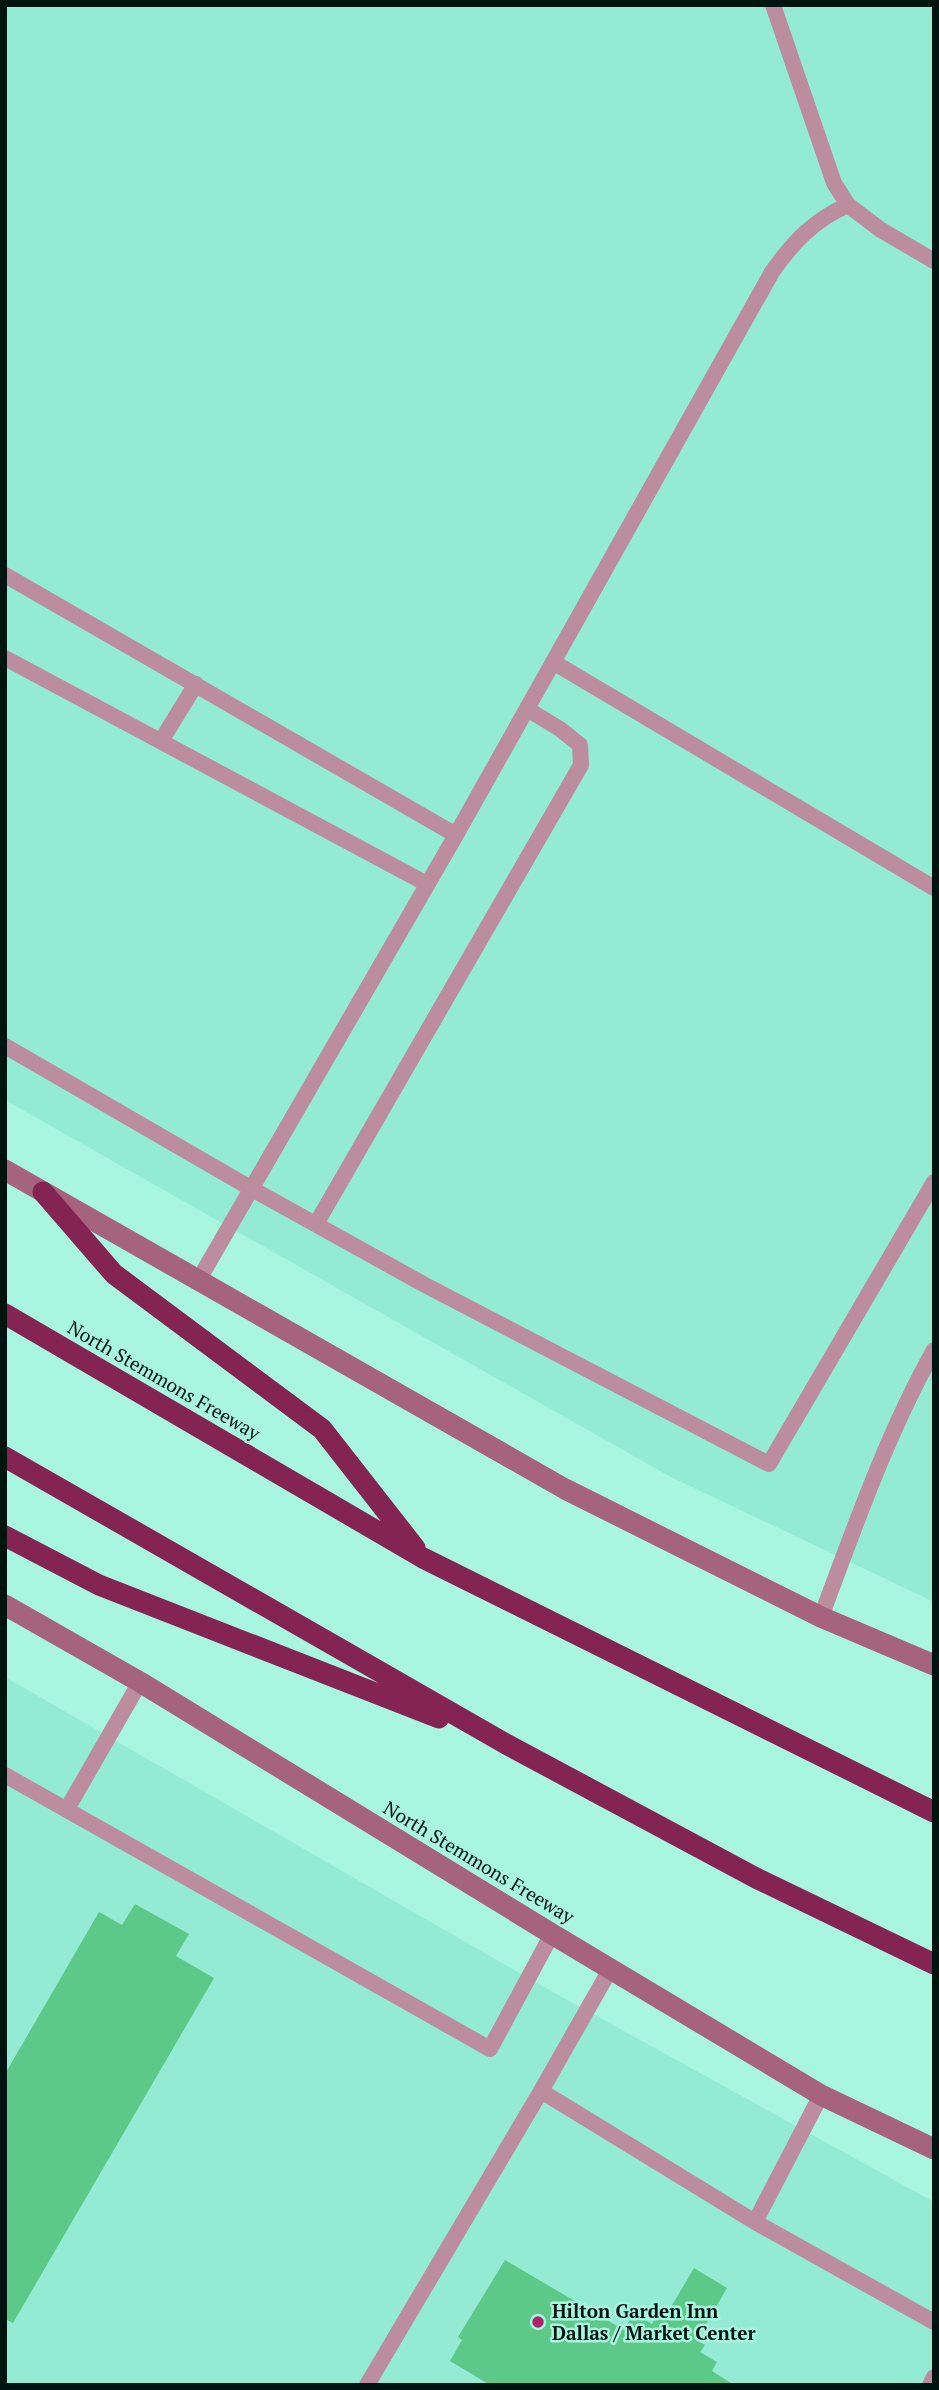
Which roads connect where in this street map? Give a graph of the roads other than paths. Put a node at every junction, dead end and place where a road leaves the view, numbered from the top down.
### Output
1 (773, 5) edge
2 (848, 205) junction
3 (934, 261) edge
4 (5, 575) edge
5 (5, 658) edge
6 (553, 662) junction
7 (196, 684) junction
8 (527, 709) junction
9 (161, 741) junction
10 (456, 835) junction
11 (427, 884) junction
12 (934, 888) edge
13 (5, 1046) edge
14 (5, 1170) edge
15 (934, 1182) edge
16 (252, 1189) junction
17 (43, 1192) junction
18 (316, 1224) junction
19 (198, 1281) junction
20 (5, 1314) edge
21 (934, 1350) edge
22 (5, 1457) edge
23 (5, 1536) edge
24 (423, 1558) junction
25 (5, 1605) edge
26 (821, 1616) junction
27 (934, 1665) edge
28 (140, 1682) junction
29 (506, 1744) junction
30 (5, 1775) edge
31 (67, 1810) junction
32 (934, 1812) edge
33 (552, 1934) junction
34 (934, 1964) edge
35 (611, 1968) junction
36 (541, 2091) junction
37 (821, 2095) junction
38 (934, 2149) edge
39 (755, 2222) junction
40 (934, 2322) edge
41 (934, 2377) edge
42 (368, 2385) edge
43 (930, 2385) edge

1 - 2 lane
2 - 3 lane
2 - 6 lane
4 - 7 lane
5 - 9 lane
6 - 8 lane
6 - 12 lane
7 - 9 lane
7 - 10 lane
8 - 10 lane
8 - 18 lane
9 - 11 lane
10 - 11 lane
11 - 16 lane
13 - 16 lane
14 - 17 main road
15 - 18 lane
16 - 18 lane
16 - 19 lane
17 - 19 main road
17 - 24 highway
19 - 26 main road
20 - 24 highway, North Stemmons Freeway
21 - 26 lane
22 - 29 highway
23 - 29 highway
24 - 32 highway, North Stemmons Freeway
25 - 28 main road, North Stemmons Freeway
26 - 27 main road
28 - 31 lane
28 - 33 main road, North Stemmons Freeway
29 - 34 highway
30 - 31 lane
31 - 33 lane
33 - 35 main road, North Stemmons Freeway
35 - 36 lane
35 - 37 main road, North Stemmons Freeway
36 - 39 lane
36 - 42 lane
37 - 38 main road, North Stemmons Freeway
37 - 39 lane
39 - 40 lane
41 - 43 lane

